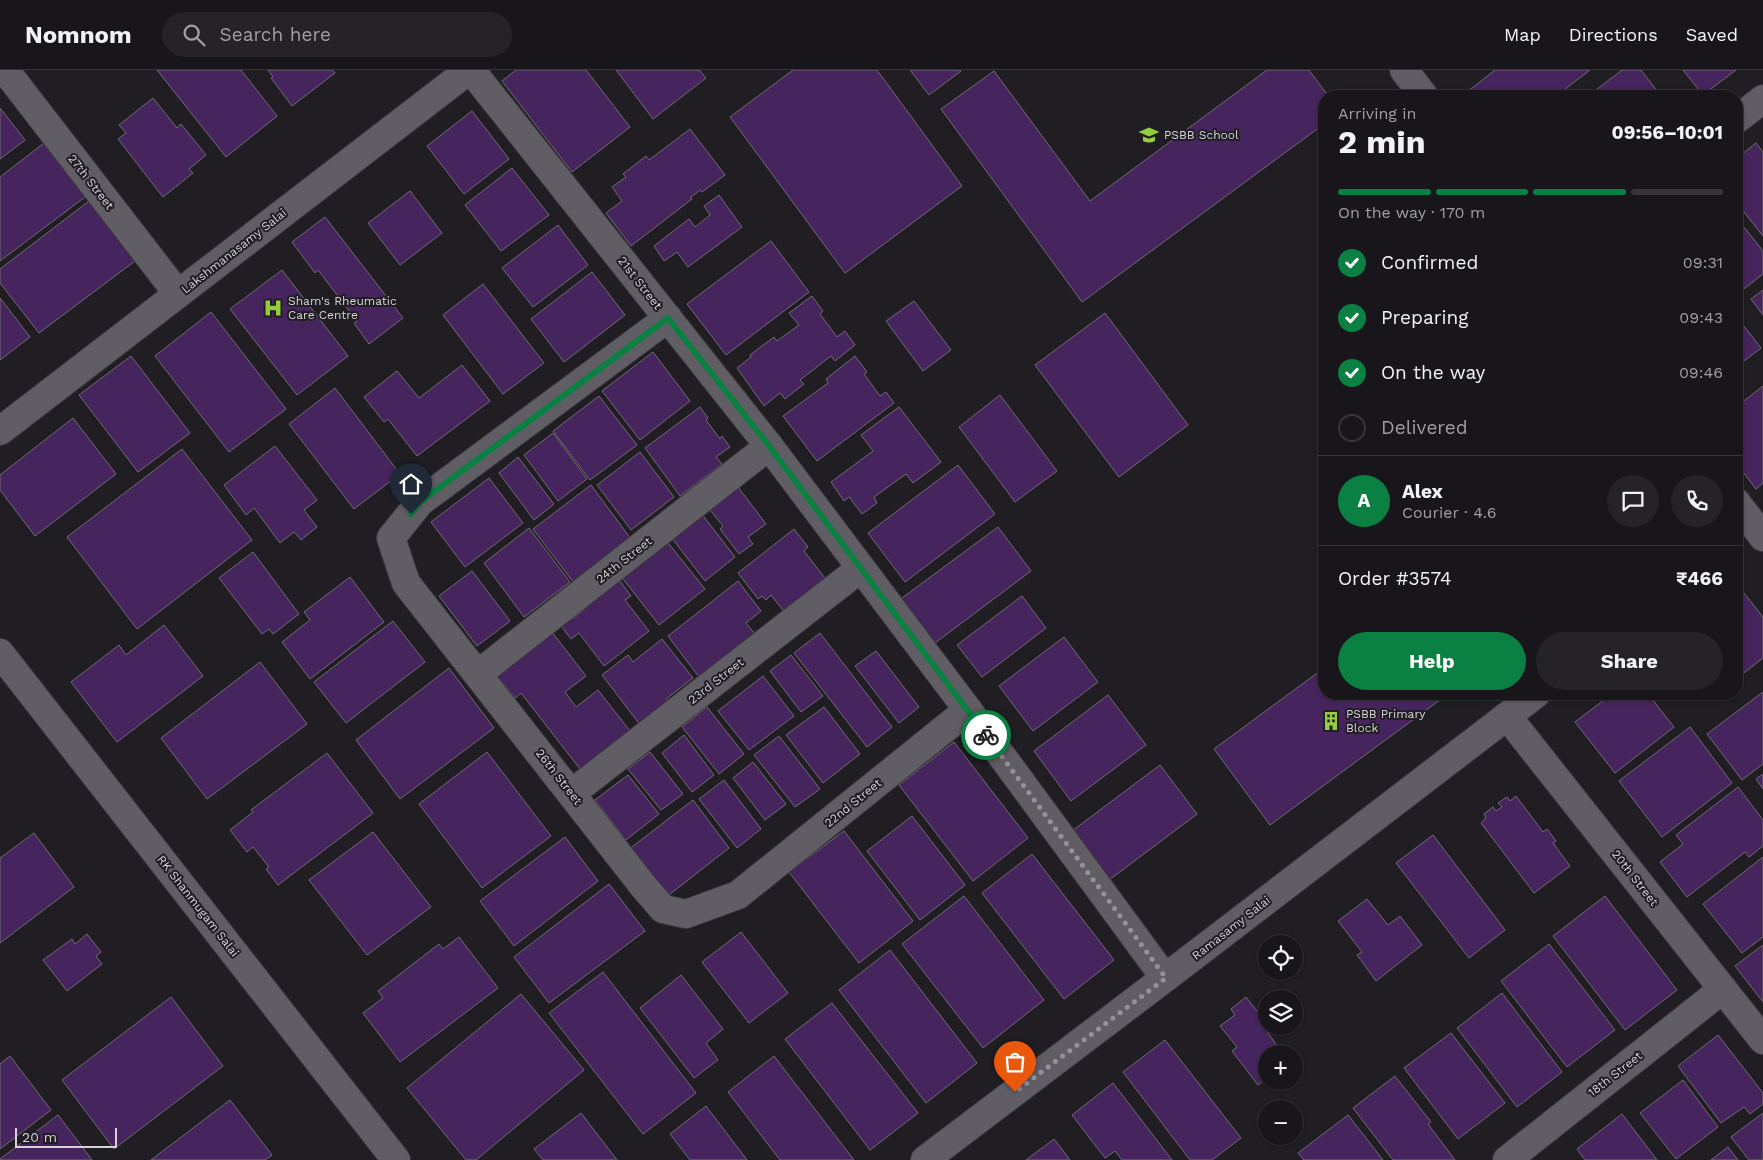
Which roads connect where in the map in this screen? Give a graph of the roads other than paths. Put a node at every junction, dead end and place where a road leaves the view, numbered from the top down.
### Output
1 (4, 70) edge
2 (470, 70) edge
3 (1404, 70) edge
4 (1419, 90) edge
5 (1763, 99) edge
6 (1743, 115) edge
7 (178, 294) junction
8 (668, 318) junction
9 (0, 431) edge
10 (769, 446) junction
11 (1743, 513) edge
12 (1754, 530) edge
13 (860, 568) junction
14 (0, 653) edge
15 (478, 674) junction
16 (1528, 700) edge
17 (968, 710) junction
18 (1507, 716) junction
19 (572, 793) junction
20 (738, 896) joint
21 (1166, 978) junction
22 (1723, 989) junction
23 (1763, 1040) edge
24 (396, 1160) edge
25 (925, 1160) edge
26 (1507, 1160) edge

1 - 7 street, 27th Street
2 - 7 street, Lakshmanasamy Salai
2 - 8 street, 21st Street
3 - 4 street
5 - 6 street
7 - 9 street, Lakshmanasamy Salai
8 - 10 street, 21st Street
8 - 15 street, 26th Street
10 - 13 street, 21st Street
10 - 15 street, 24th Street
11 - 12 street
13 - 17 street, 21st Street
13 - 19 street, 23rd Street
14 - 24 street, RK Shanmugam Salai
15 - 19 street, 26th Street
16 - 18 street, Ramasamy Salai
17 - 20 street, 22nd Street
17 - 21 street, 21st Street
18 - 21 street, Ramasamy Salai
18 - 22 street, 20th Street
19 - 20 street, 26th Street
21 - 25 street, Ramasamy Salai
22 - 23 street, 20th Street
22 - 26 street, 18th Street

